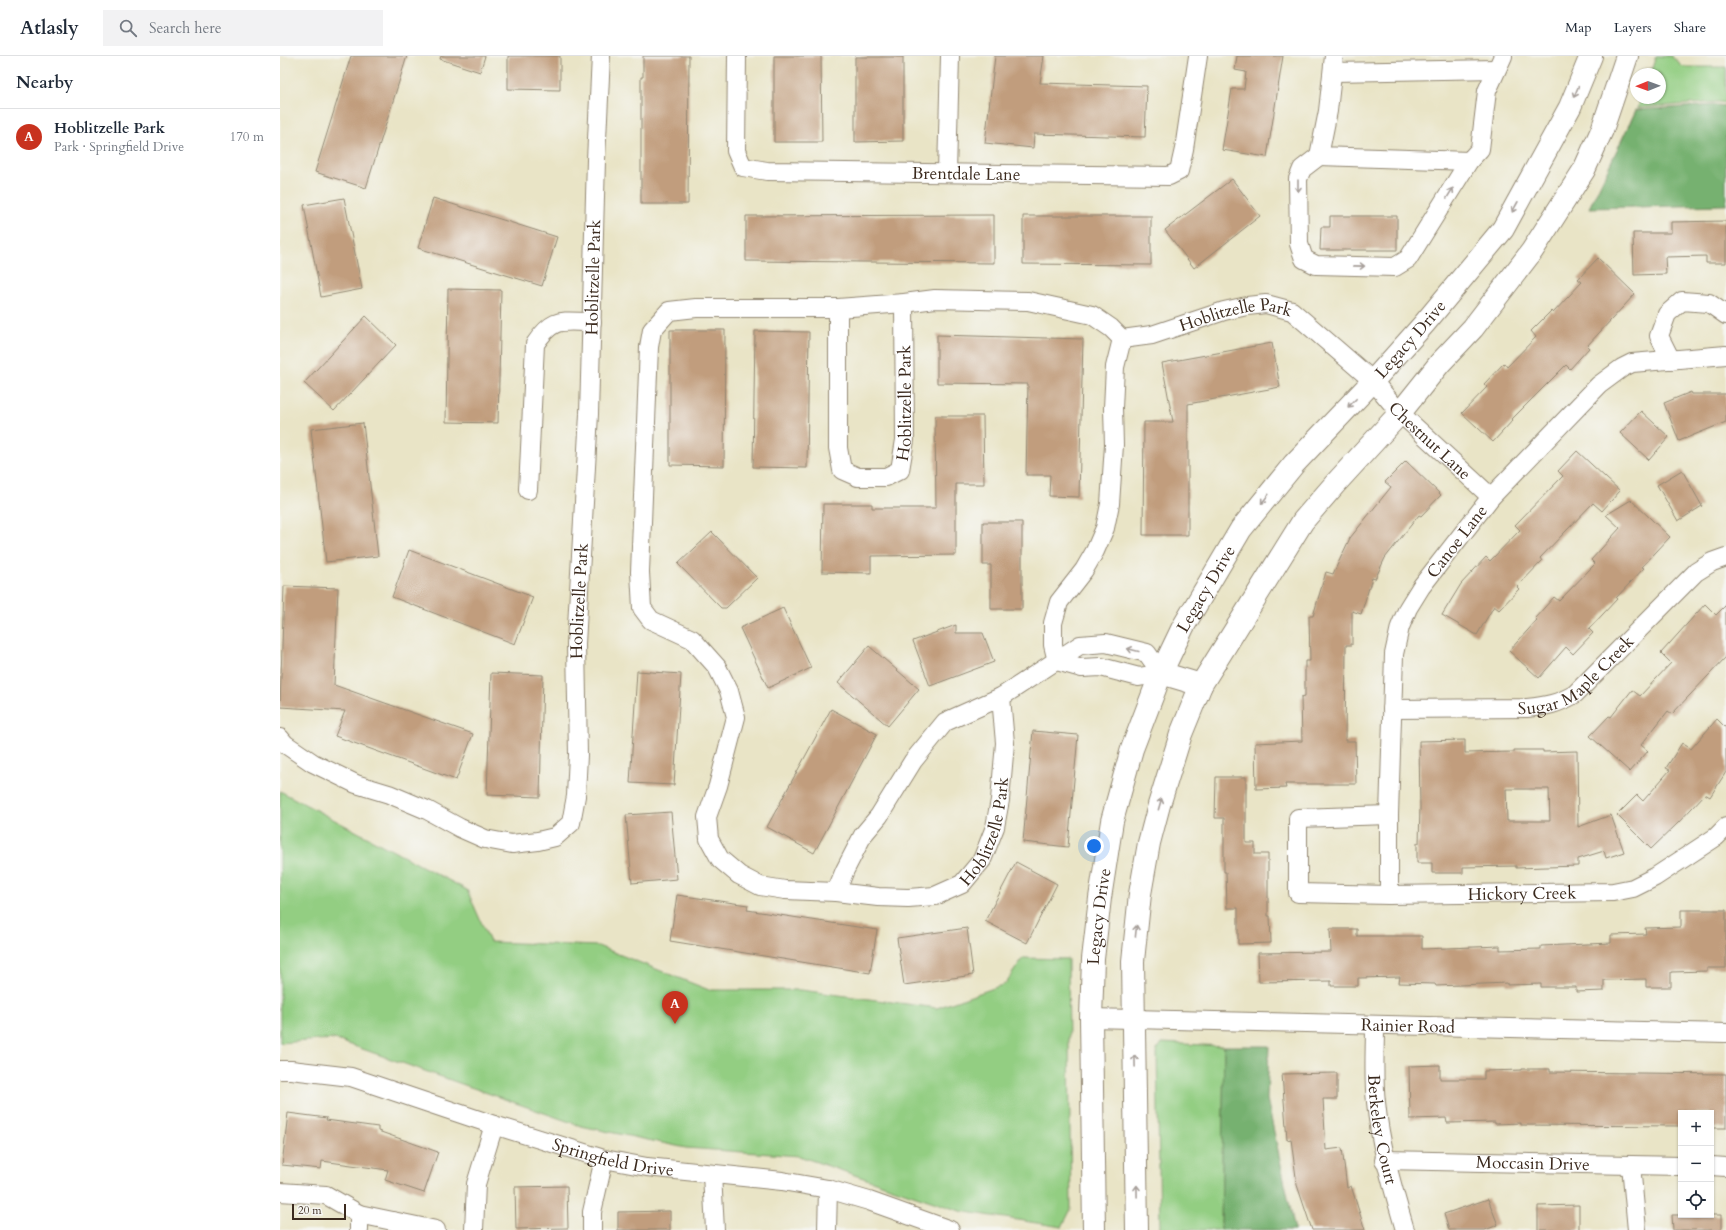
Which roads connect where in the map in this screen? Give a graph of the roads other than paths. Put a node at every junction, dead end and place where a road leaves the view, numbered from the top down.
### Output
1 (601, 56) edge
2 (737, 56) edge
3 (950, 56) edge
4 (1198, 56) edge
5 (1591, 56) edge
6 (1626, 56) edge
7 (1499, 63) edge
8 (1333, 64) edge
9 (1319, 156) junction
10 (1469, 161) junction
11 (947, 173) junction
12 (904, 304) junction
13 (838, 308) junction
14 (1726, 316) edge
15 (592, 322) junction
16 (1122, 339) junction
17 (1726, 355) edge
18 (1671, 360) junction
19 (1372, 381) junction
20 (1400, 413) junction
21 (528, 490) dead end
22 (1491, 497) junction
23 (1726, 557) edge
24 (1057, 661) junction
25 (1161, 673) junction
26 (1201, 684) junction
27 (1001, 696) junction
28 (1392, 709) junction
29 (280, 738) edge
30 (1389, 815) junction
31 (1723, 836) edge
32 (836, 892) junction
33 (1389, 895) junction
34 (1091, 1018) junction
35 (1134, 1020) junction
36 (1375, 1026) junction
37 (1726, 1033) edge
38 (280, 1070) edge
39 (494, 1126) junction
40 (604, 1159) junction
41 (1384, 1160) junction
42 (1631, 1165) junction
43 (1678, 1166) edge
44 (1714, 1166) edge
45 (1726, 1167) edge
46 (712, 1174) junction
47 (828, 1189) junction
48 (280, 1192) edge
49 (359, 1222) edge
50 (436, 1230) edge
51 (474, 1230) edge
52 (592, 1230) edge
53 (715, 1230) edge
54 (827, 1230) edge
55 (950, 1230) edge
56 (1094, 1230) edge
57 (1137, 1230) edge
58 (1405, 1230) edge
59 (1637, 1230) edge

1 - 15 street, Hoblitzelle Park
2 - 11 street, Brentdale Lane
3 - 11 street
4 - 11 street, Brentdale Lane
5 -> 19 main road, Legacy Drive
6 - 20 main road
7 - 8 street
7 - 10 street
8 - 9 street
9 - 10 street
9 -> 10 street
12 - 13 street, Hoblitzelle Park
12 - 13 street, Hoblitzelle Park
12 - 16 street, Hoblitzelle Park
13 - 32 street, Hoblitzelle Park
14 - 18 street
15 - 21 street
15 - 29 street, Hoblitzelle Park
16 - 19 street, Hoblitzelle Park
16 - 24 street
17 - 18 street, Canoe Lane
18 - 22 street, Canoe Lane
19 - 20 street, Chestnut Lane
19 -> 25 main road, Legacy Drive
20 - 22 street, Chestnut Lane
20 - 26 main road
22 - 28 street, Canoe Lane
23 - 28 street, Sugar Maple Creek
24 - 25 street
25 -> 24 street
24 - 27 street
25 - 26 main road
25 - 34 main road, Legacy Drive
35 -> 26 main road
27 - 32 street
27 - 32 street, Hoblitzelle Park
28 - 30 street, Canoe Lane
30 - 33 street, Canoe Lane
30 - 33 street, Hickory Creek
31 - 33 street, Hickory Creek
34 - 35 street, Rainier Road
34 - 56 main road, Legacy Drive
35 - 36 street, Rainier Road
57 -> 35 main road
36 - 37 street, Rainier Road
36 - 41 street, Berkeley Court
38 - 39 street, Springfield Drive
39 - 40 street, Springfield Drive
39 - 51 street
40 - 46 street, Springfield Drive
40 - 52 street
41 - 42 street, Moccasin Drive
41 - 58 street, Berkeley Court
42 - 43 street, Moccasin Drive
42 - 59 street
44 - 45 street
46 - 47 street, Springfield Drive
46 - 53 street
47 - 54 street
47 - 55 street, Springfield Drive
48 - 49 street
49 - 50 street

